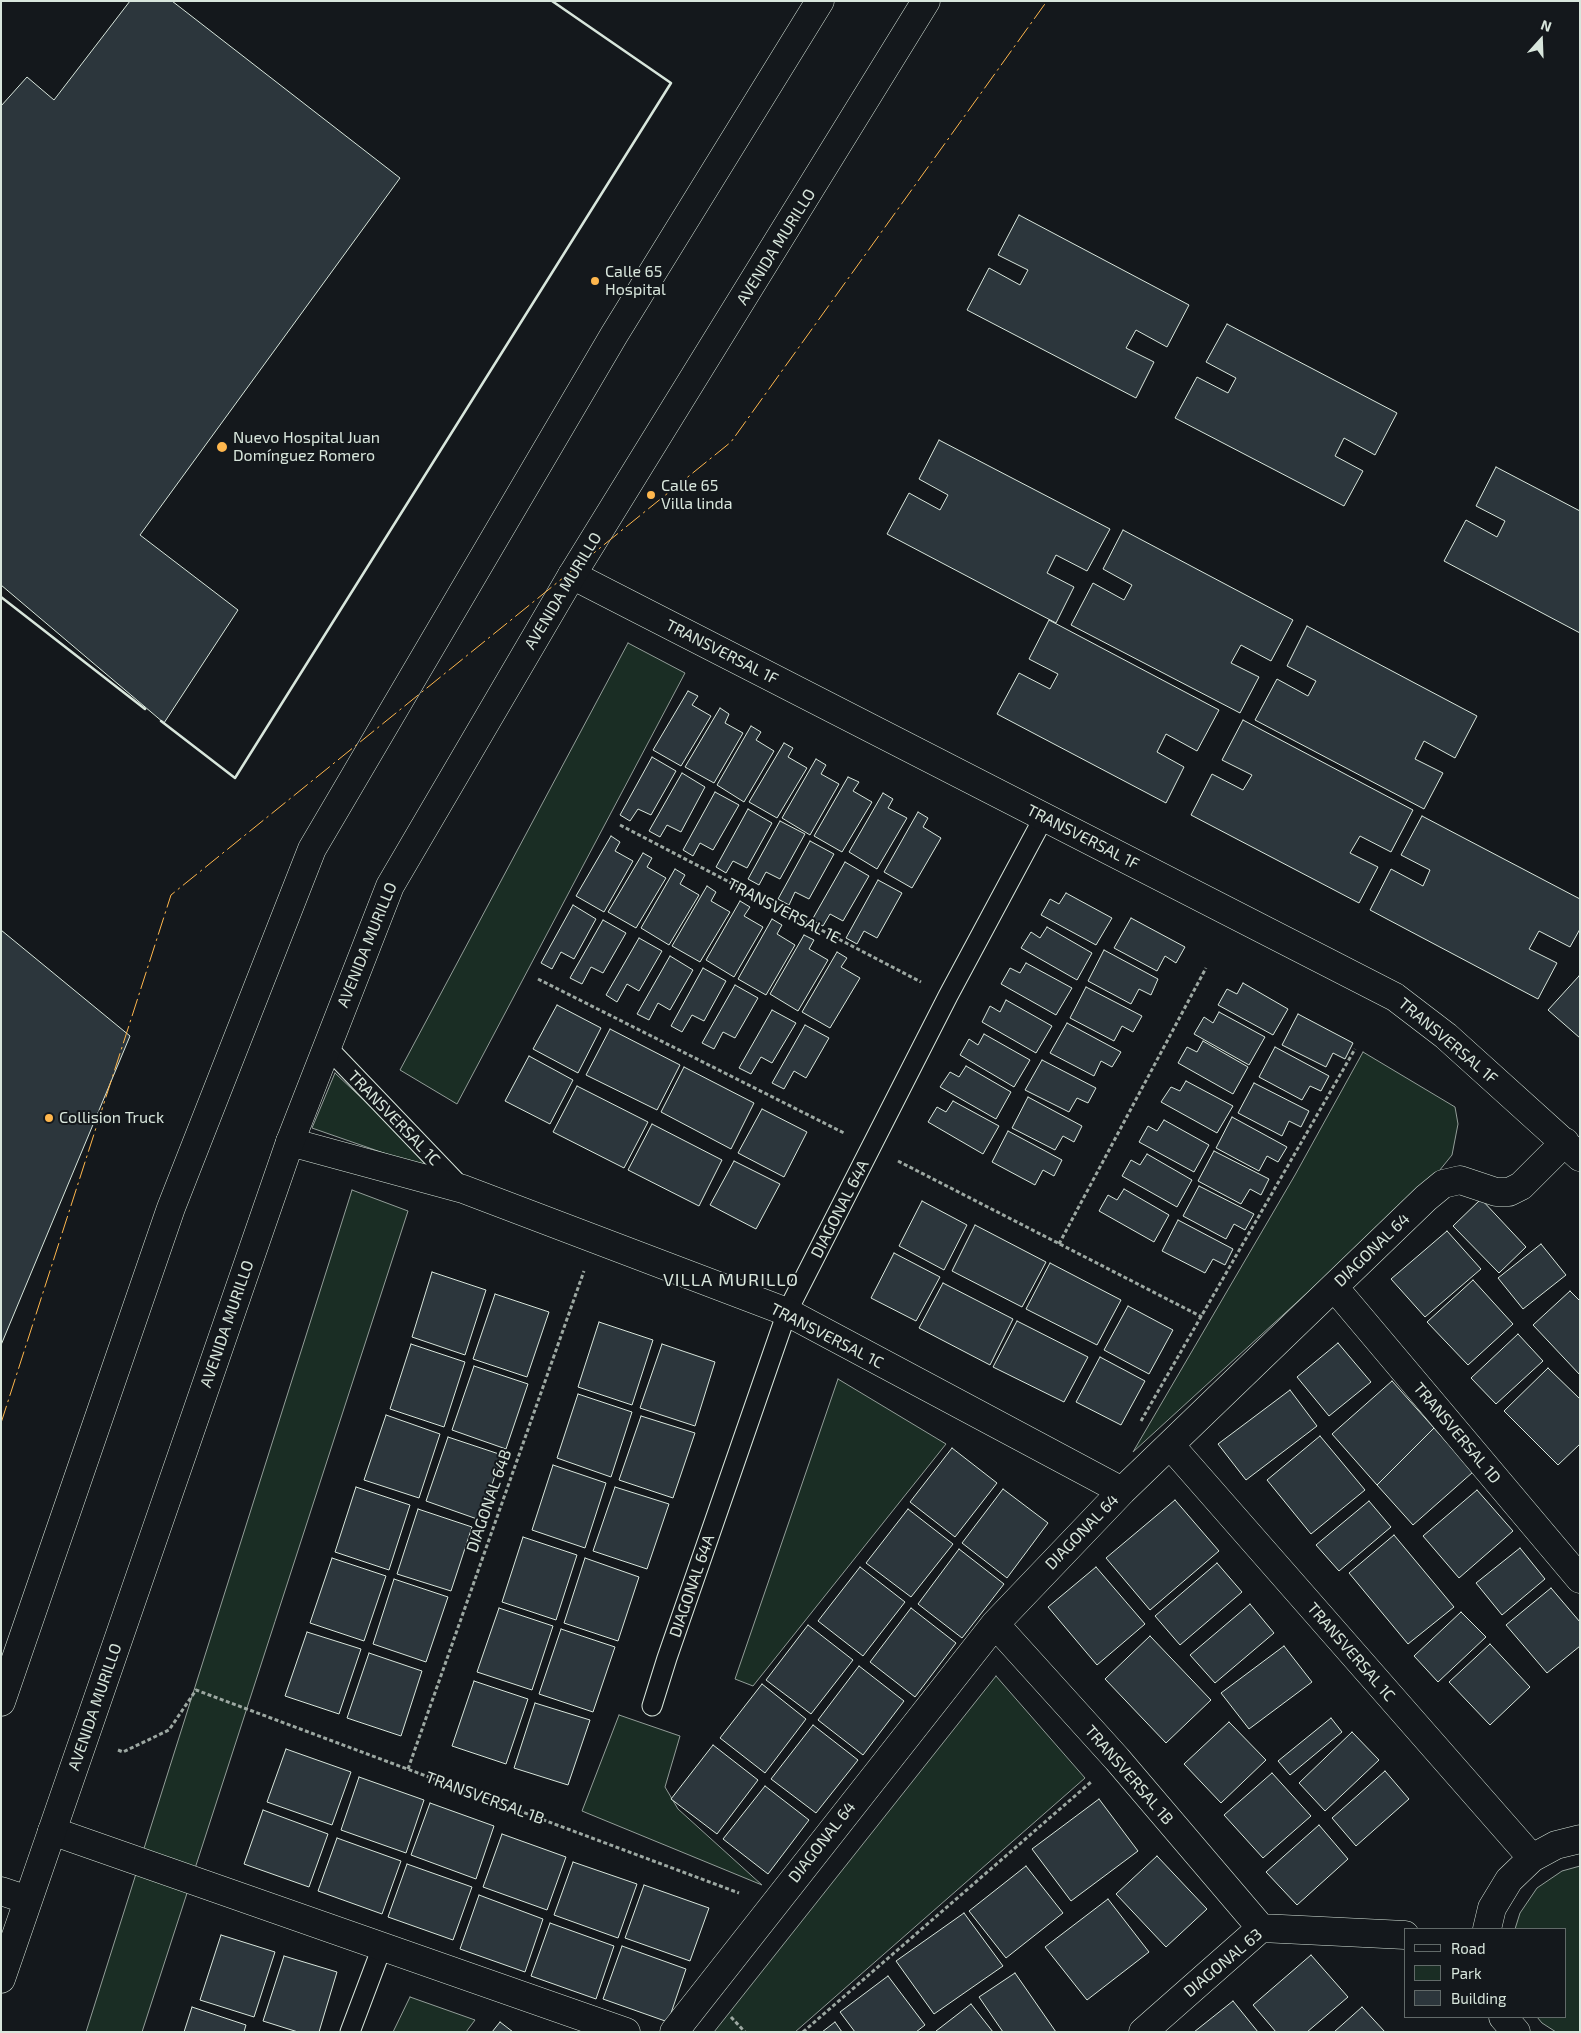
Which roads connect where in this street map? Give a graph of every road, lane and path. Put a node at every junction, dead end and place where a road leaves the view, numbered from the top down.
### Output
1 (820, 1) edge
2 (926, 1) edge
3 (572, 575) junction
4 (1044, 817) junction
5 (620, 825) dead end
6 (1206, 968) dead end
7 (948, 996) junction
8 (326, 1046) junction
9 (1356, 1049) dead end
10 (290, 1142) junction
11 (1572, 1149) edge
12 (463, 1189) junction
13 (595, 1240) junction
14 (1059, 1244) dead end
15 (1334, 1287) junction
16 (787, 1312) junction
17 (1139, 1425) dead end
18 (1170, 1445) junction
19 (1122, 1491) junction
20 (1580, 1579) edge
21 (995, 1624) junction
22 (1, 1702) edge
23 (652, 1706) dead end
24 (82, 1742) junction
25 (1117, 1759) junction
26 (408, 1770) junction
27 (52, 1831) junction
28 (1580, 1838) edge
29 (1532, 1858) junction
30 (1, 1891) edge
31 (28, 1900) junction
32 (773, 1905) junction
33 (1261, 1928) junction
34 (1487, 1928) edge
35 (1404, 1935) edge
36 (382, 1947) junction
37 (1, 1979) edge
38 (350, 2032) edge
39 (626, 2032) edge
40 (674, 2032) edge
41 (803, 2032) edge
42 (1143, 2032) edge

1 - 22 street
2 - 3 street, AVENIDA MURILLO
3 - 4 street, TRANSVERSAL 1F
3 - 8 street, AVENIDA MURILLO
4 - 7 lane, DIAGONAL 64A
4 - 11 street, TRANSVERSAL 1F
5 - 7 path, TRANSVERSAL 1E
6 - 14 path
7 - 16 lane, DIAGONAL 64A
8 - 10 street, AVENIDA MURILLO
8 - 12 lane, TRANSVERSAL 1C
9 - 17 path
10 - 12 street, TRANSVERSAL 1C
10 - 24 street, AVENIDA MURILLO
11 - 15 street, DIAGONAL 64
12 - 13 street, TRANSVERSAL 1C
13 - 16 street, TRANSVERSAL 1C
13 - 26 path, DIAGONAL 64B
15 - 18 street, DIAGONAL 64
15 - 20 street, TRANSVERSAL 1D
16 - 19 street, TRANSVERSAL 1C
16 - 23 lane, DIAGONAL 64A
18 - 19 street, DIAGONAL 64
18 - 29 street, TRANSVERSAL 1C
19 - 21 street, DIAGONAL 64
21 - 25 street, TRANSVERSAL 1B
21 - 32 street, DIAGONAL 64
24 - 26 path, TRANSVERSAL 1B
24 - 27 street, AVENIDA MURILLO
25 - 33 street, TRANSVERSAL 1B
25 - 41 path
26 - 32 path, TRANSVERSAL 1B
27 - 31 street, AVENIDA MURILLO
27 - 36 street
28 - 29 street
29 - 34 street
30 - 31 street
31 - 37 street, AVENIDA MURILLO
32 - 40 street, DIAGONAL 64
33 - 35 street, DIAGONAL 63
33 - 42 street, DIAGONAL 63
36 - 38 lane
36 - 39 street

